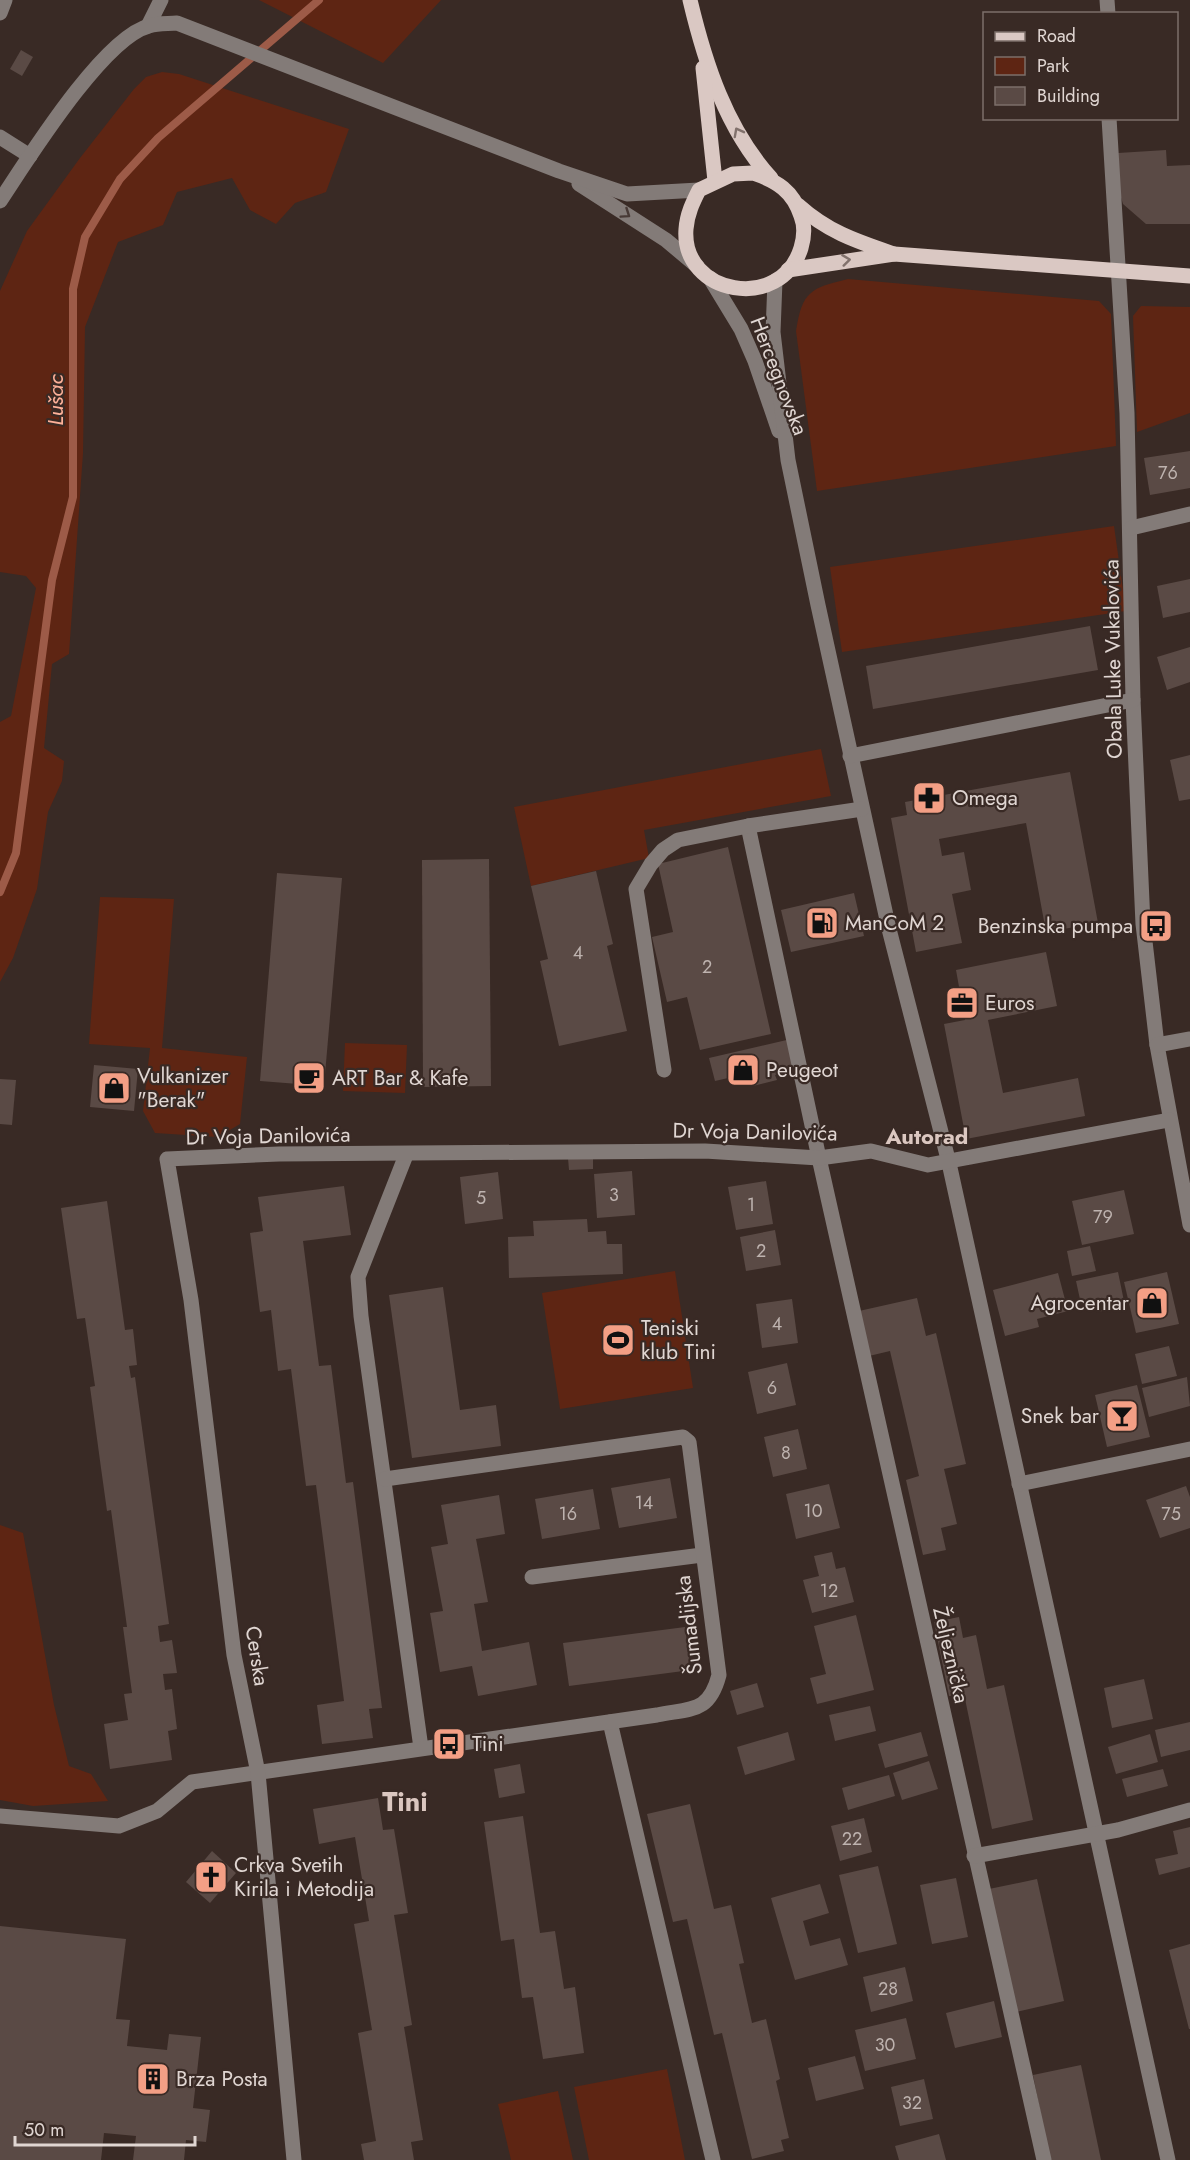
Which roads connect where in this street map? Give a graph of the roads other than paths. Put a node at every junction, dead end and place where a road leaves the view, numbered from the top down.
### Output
1 (5, 0) edge
2 (161, 0) edge
3 (690, 0) edge
4 (0, 13) edge
5 (148, 26) junction
6 (702, 50) junction
7 (1109, 120) edge
8 (0, 137) edge
9 (30, 156) junction
10 (559, 171) junction
11 (772, 179) junction
12 (715, 181) junction
13 (699, 190) junction
14 (0, 201) edge
15 (797, 204) junction
16 (894, 254) junction
17 (698, 267) junction
18 (788, 270) junction
19 (1119, 272) junction
20 (1190, 276) edge
21 (710, 278) junction
22 (775, 281) junction
23 (788, 460) junction
24 (1190, 514) edge
25 (1131, 528) junction
26 (1133, 700) junction
27 (850, 756) junction
28 (862, 809) junction
29 (748, 826) junction
30 (1190, 1039) edge
31 (1157, 1046) junction
32 (664, 1070) dead end
33 (1169, 1120) junction
34 (406, 1155) junction
35 (819, 1158) junction
36 (167, 1159) joint
37 (949, 1163) junction
38 (1190, 1225) edge
39 (1190, 1449) edge
40 (386, 1479) junction
41 (1019, 1484) junction
42 (702, 1555) junction
43 (532, 1577) dead end
44 (610, 1722) junction
45 (422, 1748) junction
46 (258, 1773) junction
47 (1190, 1810) edge
48 (0, 1816) edge
49 (1096, 1834) junction
50 (974, 1856) junction
51 (294, 2160) edge
52 (713, 2160) edge
53 (1044, 2160) edge
54 (1168, 2160) edge

1 - 4 street
2 - 5 street
3 - 6 main road
5 - 9 street
5 - 10 street
11 -> 6 main road
6 - 12 main road
7 - 19 street, Obala Luke Vukalovića
8 - 9 street
9 - 14 street
10 - 13 street
10 -> 17 street
11 - 12 main road
11 - 15 main road
12 - 13 main road
13 - 17 main road
15 - 16 main road
15 - 18 main road
18 -> 16 main road
16 - 19 main road
17 - 21 main road
18 - 22 main road
19 - 20 main road
19 - 25 street, Obala Luke Vukalovića
21 - 22 main road
21 - 23 street, Hercegnovska
22 - 23 street, Hercegnovska
23 - 27 street
24 - 25 street
25 - 26 street, Obala Luke Vukalovića
26 - 27 street
26 - 31 street, Obala Luke Vukalovića
27 - 28 street
28 - 29 street
28 - 37 street
29 - 32 street
29 - 35 street, Željeznička
30 - 31 street
31 - 33 street, Obala Luke Vukalovića
33 - 37 street, Dr Voja Danilovića
33 - 38 street, Obala Luke Vukalovića
34 - 35 street, Dr Voja Danilovića
34 - 36 street, Dr Voja Danilovića
34 - 40 street
35 - 37 street, Dr Voja Danilovića
35 - 50 street, Željeznička
36 - 46 street, Cerska
37 - 41 street
39 - 41 street
40 - 42 street, Šumadijska
40 - 45 street
41 - 49 street
42 - 43 street
42 - 44 street, Šumadijska
44 - 45 street, Šumadijska
44 - 52 street
45 - 46 street, Šumadijska
46 - 48 street, Šumadijska
46 - 51 street, Cerska
47 - 49 street
49 - 50 street
49 - 54 street
50 - 53 street, Željeznička

